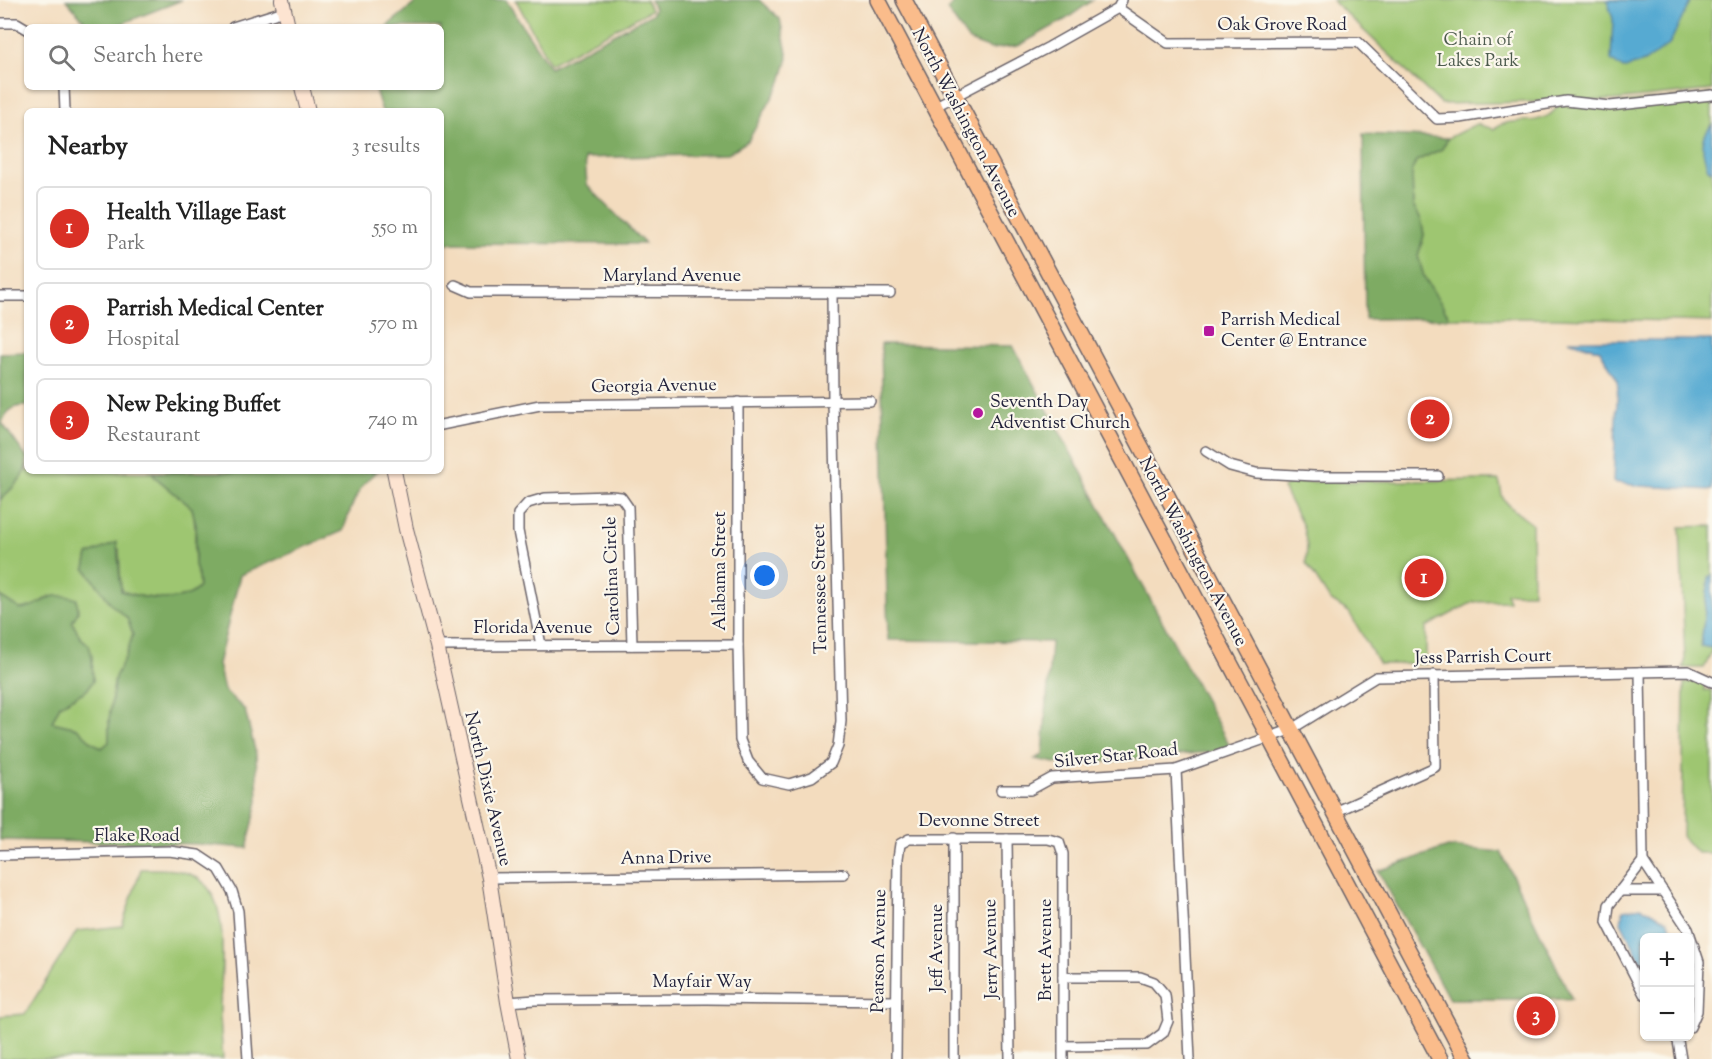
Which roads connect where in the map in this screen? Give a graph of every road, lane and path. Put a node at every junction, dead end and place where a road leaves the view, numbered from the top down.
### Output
1 (878, 0) edge
2 (904, 0) edge
3 (1120, 4) edge
4 (283, 6) edge
5 (0, 23) edge
6 (240, 24) edge
7 (287, 24) edge
8 (24, 27) edge
9 (64, 90) edge
10 (303, 90) edge
11 (1712, 95) edge
12 (954, 96) junction
13 (934, 107) junction
14 (65, 108) edge
15 (307, 108) edge
16 (455, 285) dead end
17 (890, 293) dead end
18 (832, 294) junction
19 (0, 296) edge
20 (24, 296) edge
21 (833, 401) junction
22 (870, 401) dead end
23 (738, 402) junction
24 (444, 424) edge
25 (1206, 452) dead end
26 (395, 474) edge
27 (1438, 476) dead end
28 (1158, 478) junction
29 (1137, 489) junction
30 (541, 645) junction
31 (632, 645) junction
32 (738, 645) junction
33 (437, 646) junction
34 (1640, 672) junction
35 (1434, 675) junction
36 (1712, 682) edge
37 (1290, 730) junction
38 (1269, 738) junction
39 (740, 740) joint
40 (1176, 771) junction
41 (1000, 790) dead end
42 (1335, 812) junction
43 (954, 838) junction
44 (1007, 839) junction
45 (1059, 842) joint
46 (900, 844) joint
47 (0, 855) edge
48 (1643, 861) junction
49 (844, 874) dead end
50 (489, 878) junction
51 (1619, 891) junction
52 (1663, 891) junction
53 (1063, 977) junction
54 (1640, 987) edge
55 (896, 1001) junction
56 (508, 1002) junction
57 (1694, 1017) edge
58 (1678, 1041) edge
59 (1064, 1046) junction
60 (248, 1059) edge
61 (519, 1059) edge
62 (896, 1059) edge
63 (954, 1059) edge
64 (1010, 1059) edge
65 (1063, 1059) edge
66 (1190, 1059) edge
67 (1440, 1059) edge
68 (1466, 1059) edge
69 (1681, 1059) edge

1 - 13 main road, North Washington Avenue
2 - 12 main road, North Washington Avenue
3 - 11 street, Oak Grove Road
3 - 12 street, Oak Grove Road
4 - 6 street
4 - 7 street
5 - 8 street
9 - 14 street
10 - 15 street
12 - 13 street, Oak Grove Road
12 - 28 main road, North Washington Avenue
13 - 29 main road, North Washington Avenue
16 - 18 street, Maryland Avenue
17 - 18 street, Maryland Avenue
18 - 21 street, Tennessee Street
19 - 20 street
21 - 22 street, Georgia Avenue
21 - 23 street, Georgia Avenue
21 - 39 street, Tennessee Street
23 - 24 street, Georgia Avenue
23 - 32 street, Alabama Street
25 - 27 street
26 - 33 street, North Dixie Avenue
28 - 29 main road
28 - 37 main road, North Washington Avenue
29 - 38 main road, North Washington Avenue
30 - 31 street, Florida Avenue
30 - 31 street, Carolina Circle
30 - 33 street, Florida Avenue
31 - 32 street, Florida Avenue
32 - 39 street, Alabama Street
33 - 50 street, North Dixie Avenue
34 - 35 street, Jess Parrish Court
34 - 36 street, Jess Parrish Court
34 - 48 street
35 - 37 street, Jess Parrish Court
35 - 42 street
37 - 38 street, Jess Parrish Court
37 - 42 main road, North Washington Avenue
38 - 40 street, Silver Star Road
38 - 67 main road, North Washington Avenue
40 - 41 street, Silver Star Road
40 - 66 street
42 - 68 main road, North Washington Avenue
43 - 44 street, Devonne Street
43 - 46 street, Devonne Street
43 - 63 street, Jeff Avenue
44 - 45 street, Devonne Street
44 - 64 street, Jerry Avenue
45 - 53 street, Brett Avenue
46 - 55 street, Pearson Avenue
47 - 60 street, Flake Road
48 - 51 street
48 - 52 street
49 - 50 street, Anna Drive
50 - 56 street, North Dixie Avenue
51 - 52 street
51 - 54 street
52 - 57 street
53 - 59 street, Brett Avenue
53 - 59 street
55 - 56 street, Mayfair Way
55 - 62 street, Pearson Avenue
56 - 61 street, North Dixie Avenue
58 - 69 street
59 - 65 street, Brett Avenue

